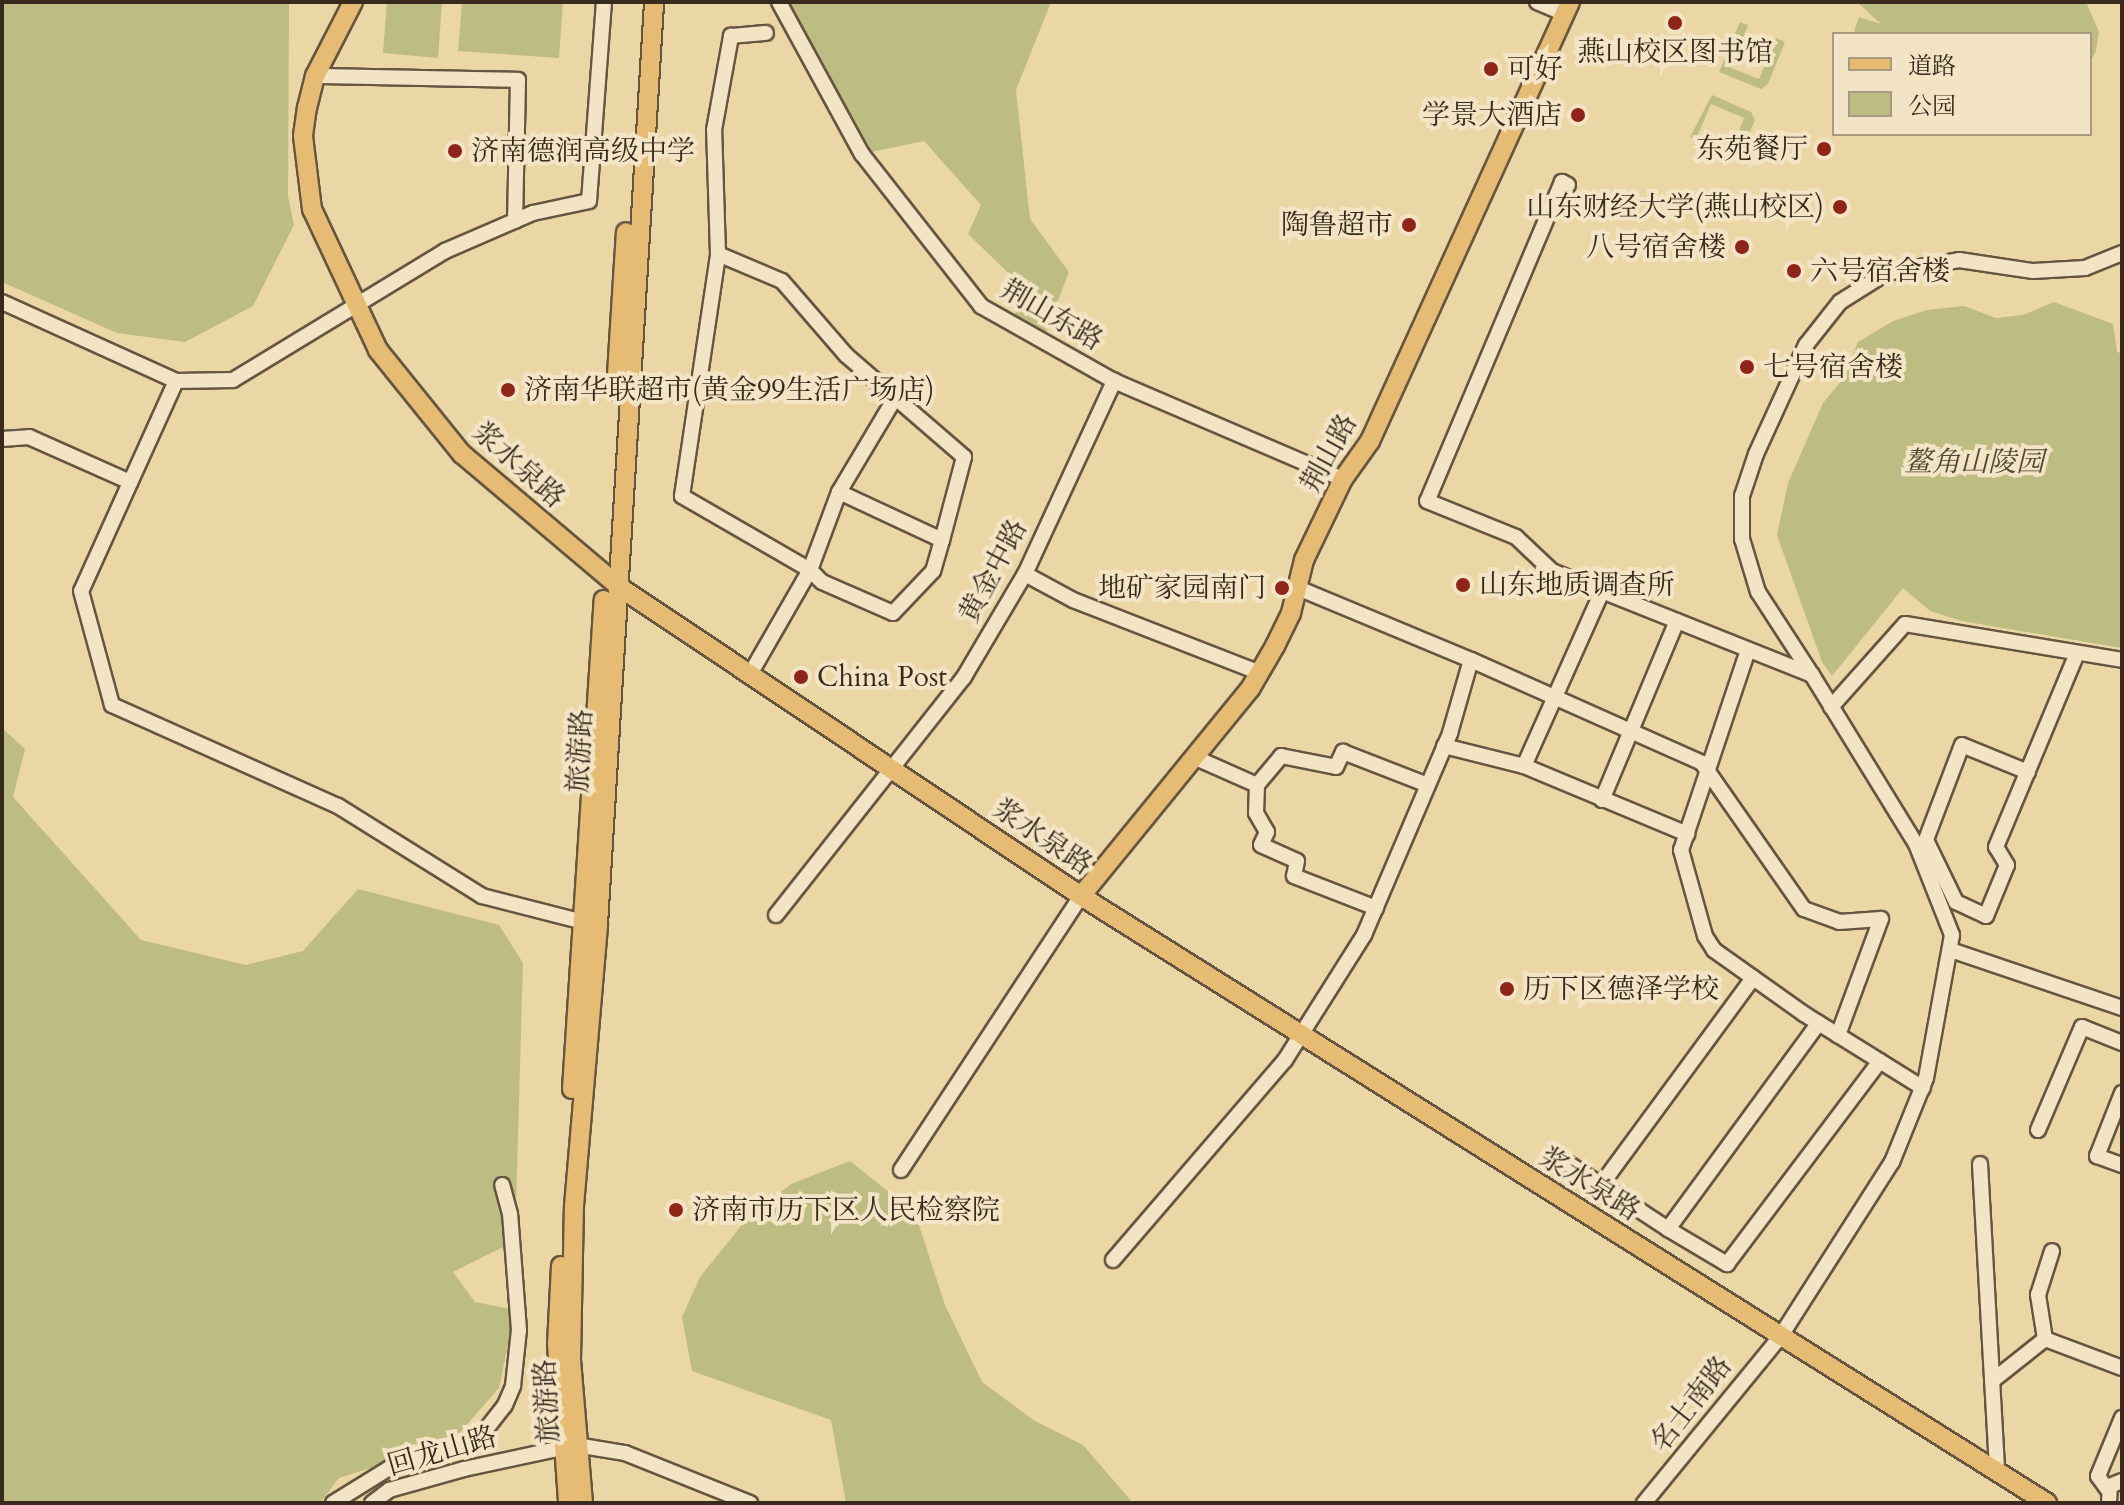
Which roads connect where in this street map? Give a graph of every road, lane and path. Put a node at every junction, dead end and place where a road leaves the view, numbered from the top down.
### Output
1 (353, 2) edge
2 (604, 2) edge
3 (642, 2) edge
4 (654, 2) edge
5 (779, 2) edge
6 (1537, 2) edge
7 (1567, 8) edge
8 (766, 33) dead end
9 (315, 76) junction
10 (1568, 185) dead end
11 (515, 221) junction
12 (2122, 253) edge
13 (718, 254) junction
14 (2, 302) edge
15 (353, 305) junction
16 (176, 381) junction
17 (1114, 381) junction
18 (895, 398) junction
19 (2, 439) edge
20 (1343, 479) junction
21 (130, 482) junction
22 (839, 492) junction
23 (942, 540) junction
24 (810, 570) junction
25 (1025, 574) junction
26 (612, 580) junction
27 (1298, 588) junction
28 (1602, 592) junction
29 (1677, 621) junction
30 (1748, 650) junction
31 (2077, 653) junction
32 (1471, 660) junction
33 (2122, 660) edge
34 (1258, 672) junction
35 (1812, 675) junction
36 (749, 676) junction
37 (1554, 697) junction
38 (1831, 707) junction
39 (1629, 731) junction
40 (1444, 746) junction
41 (1196, 758) junction
42 (1524, 766) junction
43 (891, 770) junction
44 (2028, 772) junction
45 (1709, 775) junction
46 (1257, 785) junction
47 (1428, 785) junction
48 (1602, 800) junction
49 (1687, 834) junction
50 (1081, 896) junction
51 (1376, 908) junction
52 (776, 915) dead end
53 (590, 924) junction
54 (1951, 950) junction
55 (1753, 978) junction
56 (2122, 1008) edge
57 (1819, 1023) junction
58 (1299, 1031) junction
59 (1838, 1035) junction
60 (2122, 1043) edge
61 (1880, 1061) junction
62 (1923, 1088) junction
63 (2122, 1093) edge
64 (2038, 1130) dead end
65 (1563, 1160) dead end
66 (1980, 1164) dead end
67 (2122, 1165) edge
68 (901, 1170) dead end
69 (502, 1185) dead end
70 (1601, 1185) junction
71 (1668, 1229) junction
72 (2052, 1251) dead end
73 (1113, 1260) dead end
74 (1780, 1337) junction
75 (2045, 1339) junction
76 (2122, 1368) edge
77 (1992, 1381) junction
78 (2122, 1418) edge
79 (569, 1446) junction
80 (1997, 1472) junction
81 (2122, 1481) edge
82 (2109, 1497) edge
83 (333, 1503) edge
84 (372, 1503) edge
85 (568, 1503) edge
86 (583, 1503) edge
87 (750, 1503) edge
88 (1644, 1503) edge
89 (2047, 1503) edge

1 - 9 main road, 浆水泉路
2 - 11 street
3 - 26 main road, 旅游路
4 - 26 main road, 旅游路
5 - 17 street, 荆山东路
6 - 7 street
7 - 20 main road, 荆山路
8 - 13 street
9 - 11 street
9 - 15 main road, 浆水泉路
10 - 28 street
11 - 15 street
12 - 35 street
13 - 18 street
13 - 24 street
14 - 16 street
15 - 16 street
15 - 26 main road, 浆水泉路
16 - 21 street
17 - 20 street, 荆山东路
17 - 25 street, 黄金中路
18 - 22 street
18 - 23 street
19 - 21 street
20 - 27 main road, 荆山路
21 - 53 street
22 - 23 street
22 - 24 street
23 - 24 street
24 - 36 street
25 - 34 street
25 - 43 street, 黄金中路
26 - 36 main road, 浆水泉路
26 - 53 main road, 旅游路
27 - 32 street
27 - 34 main road, 荆山路
28 - 29 street
28 - 37 street
29 - 30 street
29 - 39 street
30 - 35 street
30 - 45 street
31 - 33 street
31 - 38 street
31 - 44 street
32 - 37 street
32 - 40 street
34 - 41 main road, 荆山路
35 - 38 street
36 - 43 main road, 浆水泉路
37 - 39 street
37 - 42 street
38 - 54 street
39 - 45 street
39 - 48 street
40 - 42 street
40 - 47 street
41 - 46 street
41 - 50 main road, 荆山路
42 - 48 street
43 - 50 main road, 浆水泉路
43 - 52 street, 黄金中路
44 - 44 street
45 - 49 street
45 - 59 street
46 - 47 street
46 - 51 street
47 - 51 street
48 - 49 street
49 - 55 street
50 - 58 main road, 浆水泉路
50 - 68 street
51 - 58 street
53 - 79 main road, 旅游路
54 - 56 street
54 - 62 street, 名士南路
55 - 57 street
55 - 70 street
57 - 59 street
57 - 71 street
58 - 73 street
58 - 74 main road, 浆水泉路
59 - 61 street
60 - 64 street
61 - 62 street
61 - 71 street
62 - 74 street, 名士南路
63 - 67 street
65 - 70 street
66 - 77 street
69 - 83 street
70 - 71 street
72 - 75 street
74 - 80 main road, 浆水泉路
74 - 88 street, 名士南路
75 - 76 street
75 - 77 street
77 - 80 street
78 - 82 street
79 - 84 street, 回龙山路
79 - 85 main road, 旅游路
79 - 86 main road, 旅游路
79 - 87 street
80 - 89 main road, 浆水泉路
81 - 82 street

